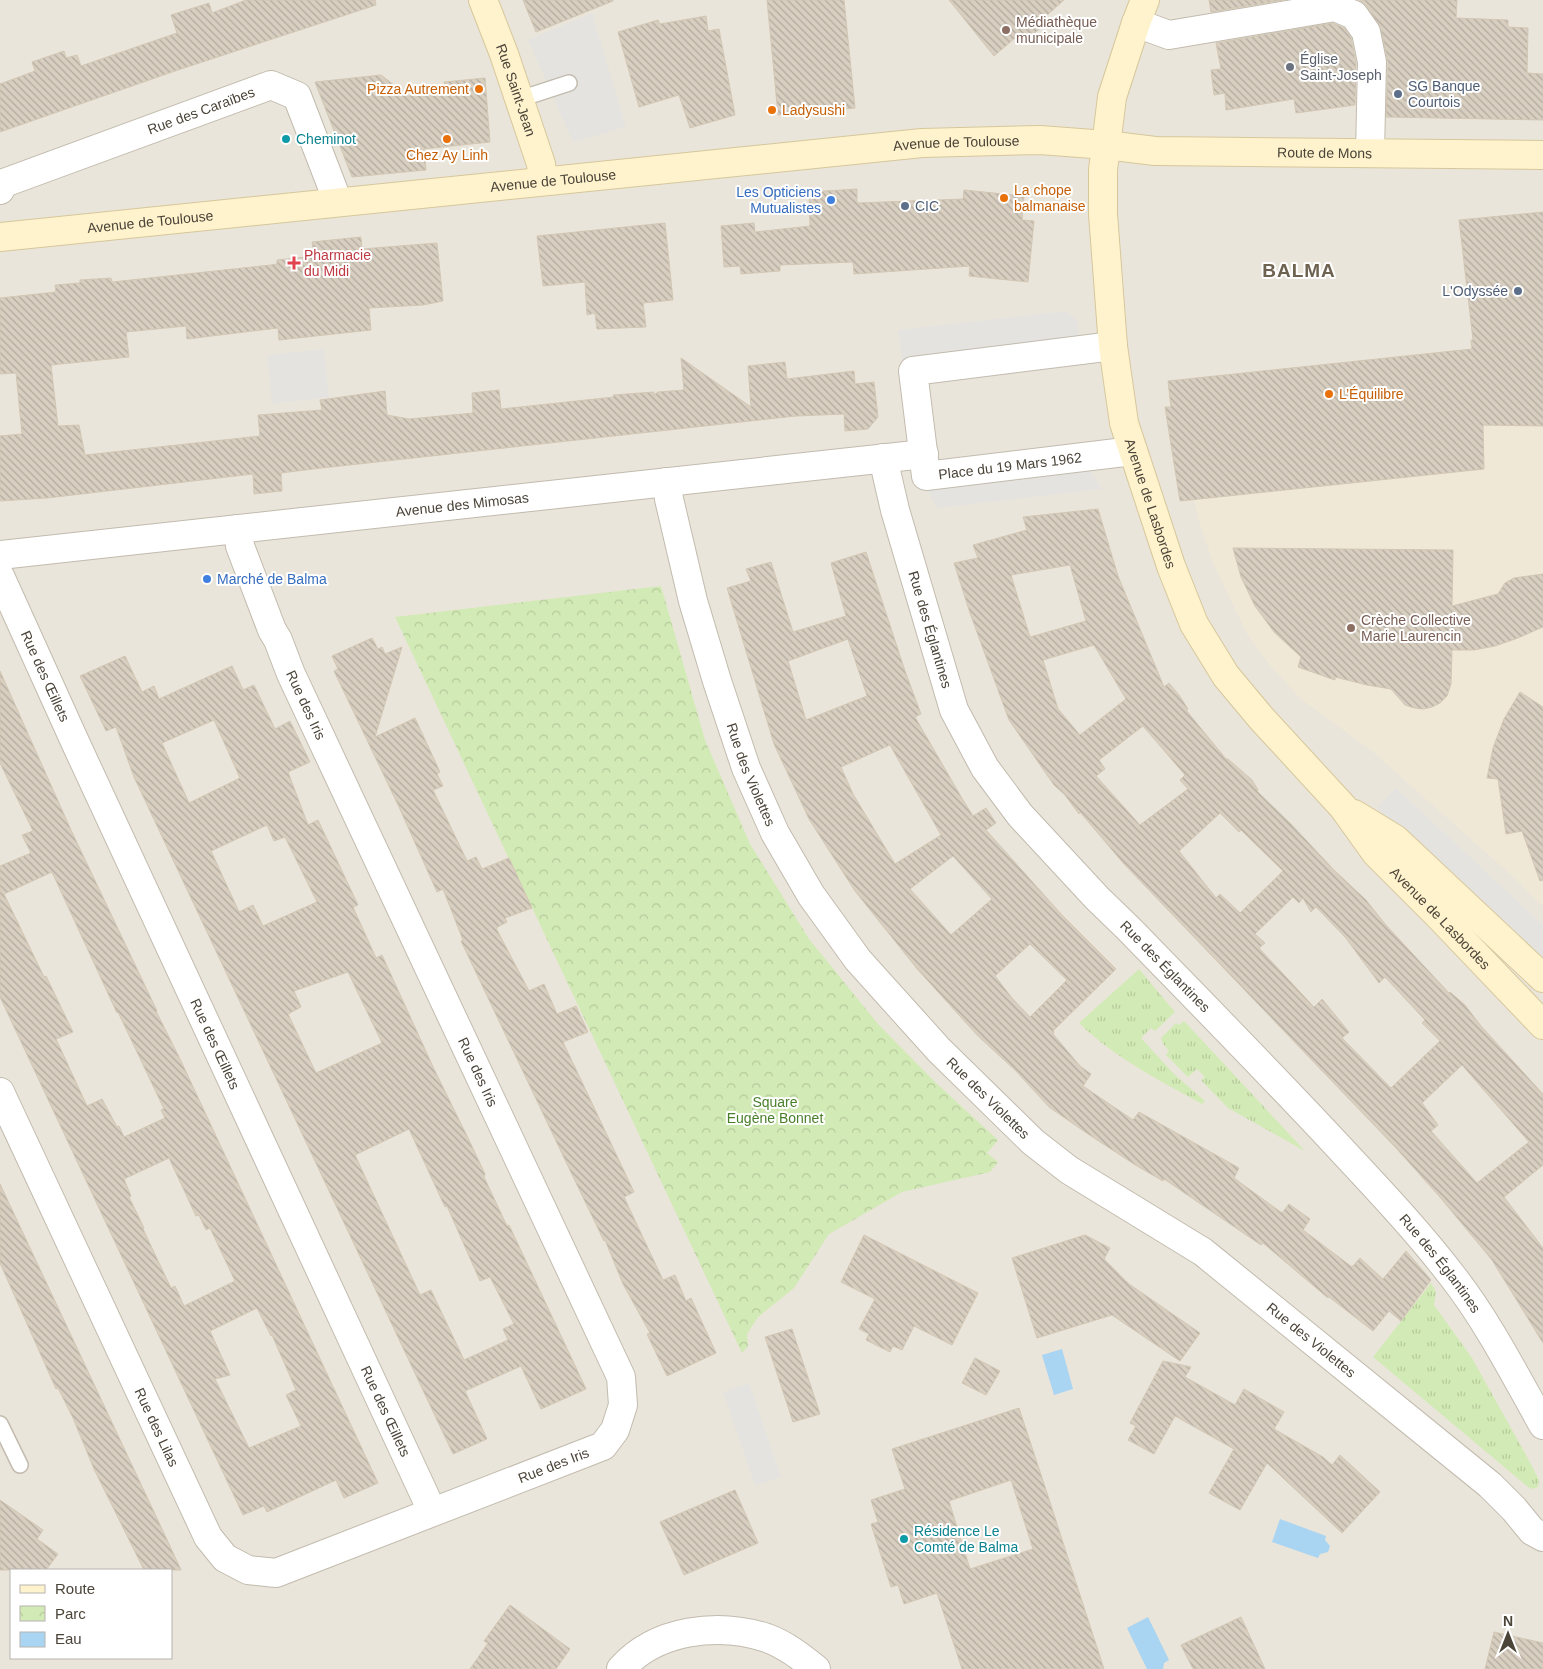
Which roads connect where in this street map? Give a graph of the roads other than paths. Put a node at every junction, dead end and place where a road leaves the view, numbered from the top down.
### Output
1 (483, 0) edge
2 (1141, 12) edge
3 (569, 83) dead end
4 (520, 99) junction
5 (1106, 145) junction
6 (1370, 153) junction
7 (1543, 155) edge
8 (542, 181) junction
9 (0, 190) edge
10 (338, 202) junction
11 (0, 237) edge
12 (1114, 346) junction
13 (1133, 451) junction
14 (924, 454) junction
15 (883, 458) junction
16 (667, 482) junction
17 (238, 529) junction
18 (0, 555) edge
19 (0, 576) edge
20 (1343, 807) junction
21 (1543, 978) edge
22 (1543, 1025) edge
23 (0, 1092) edge
24 (0, 1424) edge
25 (1543, 1425) edge
26 (20, 1465) dead end
27 (432, 1511) junction
28 (1543, 1537) edge
29 (621, 1669) edge
30 (816, 1669) edge

1 - 4 street, Rue Saint-Jean
2 - 5 street, Avenue de Lasbordes
2 - 6 street
3 - 4 lane
4 - 8 street, Rue Saint-Jean
5 - 6 street, Route de Mons
5 - 8 street, Avenue de Toulouse
5 - 12 street, Avenue de Lasbordes
6 - 7 street, Route de Mons
8 - 10 street, Avenue de Toulouse
9 - 10 street, Rue des Caraïbes
10 - 11 street, Avenue de Toulouse
12 - 13 street, Avenue de Lasbordes
12 - 14 street, Place du 19 Mars 1962
13 - 14 street, Place du 19 Mars 1962
13 - 20 street, Avenue de Lasbordes
14 - 15 street, Avenue des Mimosas
15 - 16 street, Avenue des Mimosas
15 - 25 street, Rue des Églantines
16 - 17 street, Avenue des Mimosas
16 - 28 street, Rue des Violettes
17 - 18 street, Avenue des Mimosas
17 - 27 street, Rue des Iris
19 - 27 street, Rue des Œillets
20 - 21 street, Avenue de Lasbordes
20 - 22 street, Avenue de Lasbordes
23 - 27 street, Rue des Lilas
24 - 26 lane
29 - 30 street

